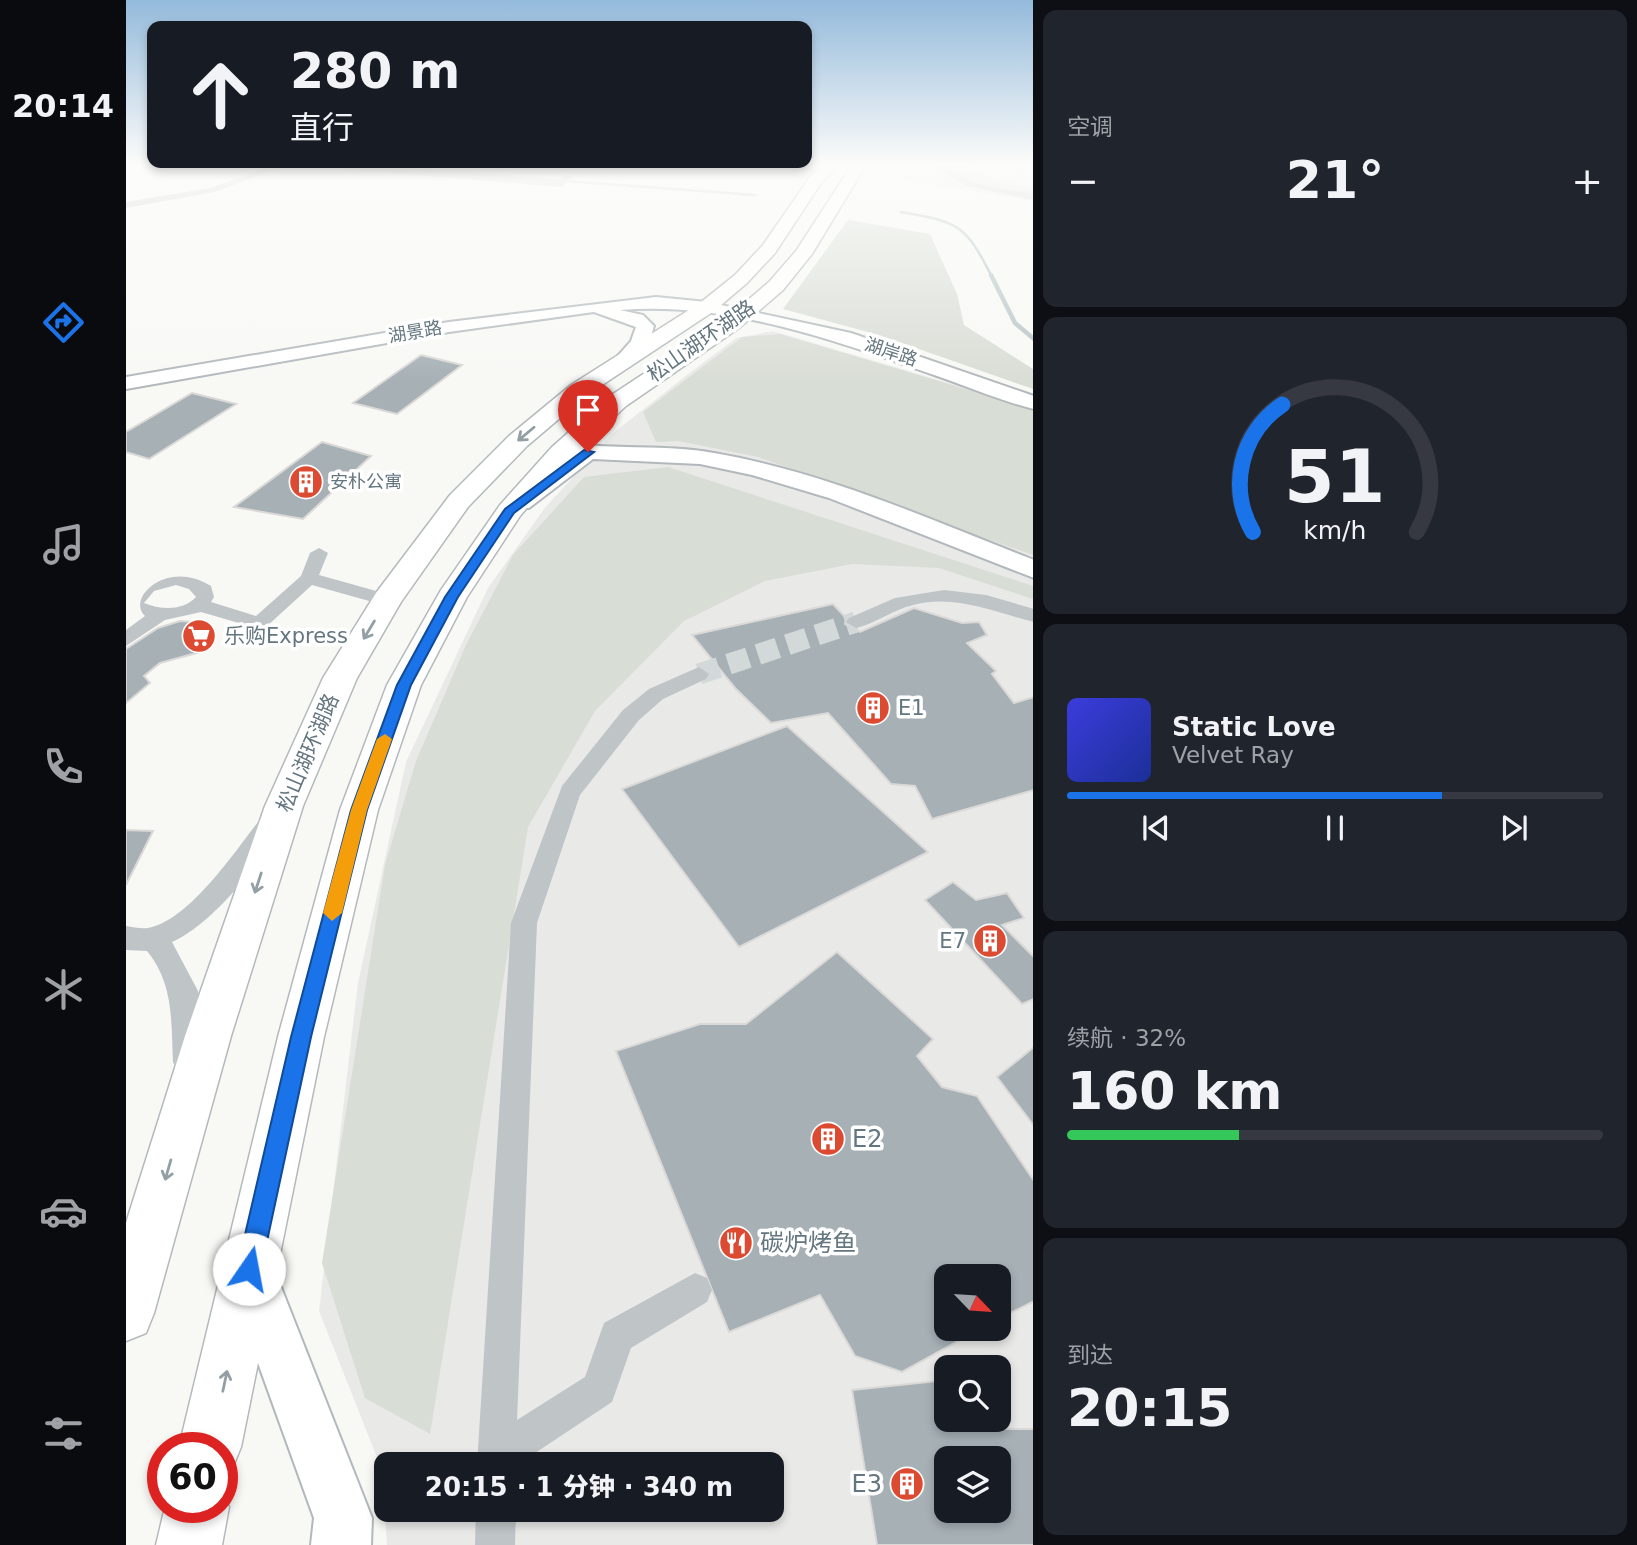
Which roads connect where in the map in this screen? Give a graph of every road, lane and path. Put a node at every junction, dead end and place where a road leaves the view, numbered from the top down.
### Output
1 (777, 237) edge
2 (813, 237) edge
3 (707, 307) junction
4 (559, 311) junction
5 (745, 314) junction
6 (626, 358) junction
7 (126, 383) edge
8 (1033, 403) edge
9 (589, 448) junction
10 (319, 553) dead end
11 (1033, 570) edge
12 (309, 578) junction
13 (387, 600) junction
14 (199, 605) junction
15 (159, 615) junction
16 (1033, 616) edge
17 (856, 621) tunnel mouth
18 (126, 640) edge
19 (699, 674) tunnel mouth
20 (284, 806) junction
21 (139, 938) edge
22 (182, 1122) junction
23 (249, 1269) junction
24 (695, 1290) dead end
25 (126, 1313) edge
26 (213, 1432) edge
27 (496, 1452) edge
28 (509, 1452) edge
29 (496, 1522) edge
30 (193, 1523) edge
31 (188, 1545) edge
32 (341, 1545) edge
33 (495, 1545) edge

1 - 3 main road, 松山湖环湖路
2 - 5 main road, 松山湖环湖路
3 - 4 main road, 湖景路
3 - 5 main road, 湖岸路
3 - 6 main road, 松山湖环湖路
4 - 6 main road
4 - 7 main road, 湖景路
5 - 8 main road, 湖岸路
5 - 9 main road, 松山湖环湖路
6 -> 13 main road, 松山湖环湖路
9 - 11 main road
9 - 23 main road, 松山湖环湖路
10 - 12 street
12 - 13 street
12 - 14 street
13 -> 20 main road, 松山湖环湖路
14 - 15 street
14 - 15 street
15 - 18 street
16 - 17 street
19 - 27 street
20 - 21 street
20 -> 22 main road, 松山湖环湖路
21 - 22 street
22 -> 25 main road, 松山湖环湖路
26 -> 23 main road, 松山湖环湖路
23 - 32 main road
24 - 28 street
29 - 33 street
30 - 31 main road

